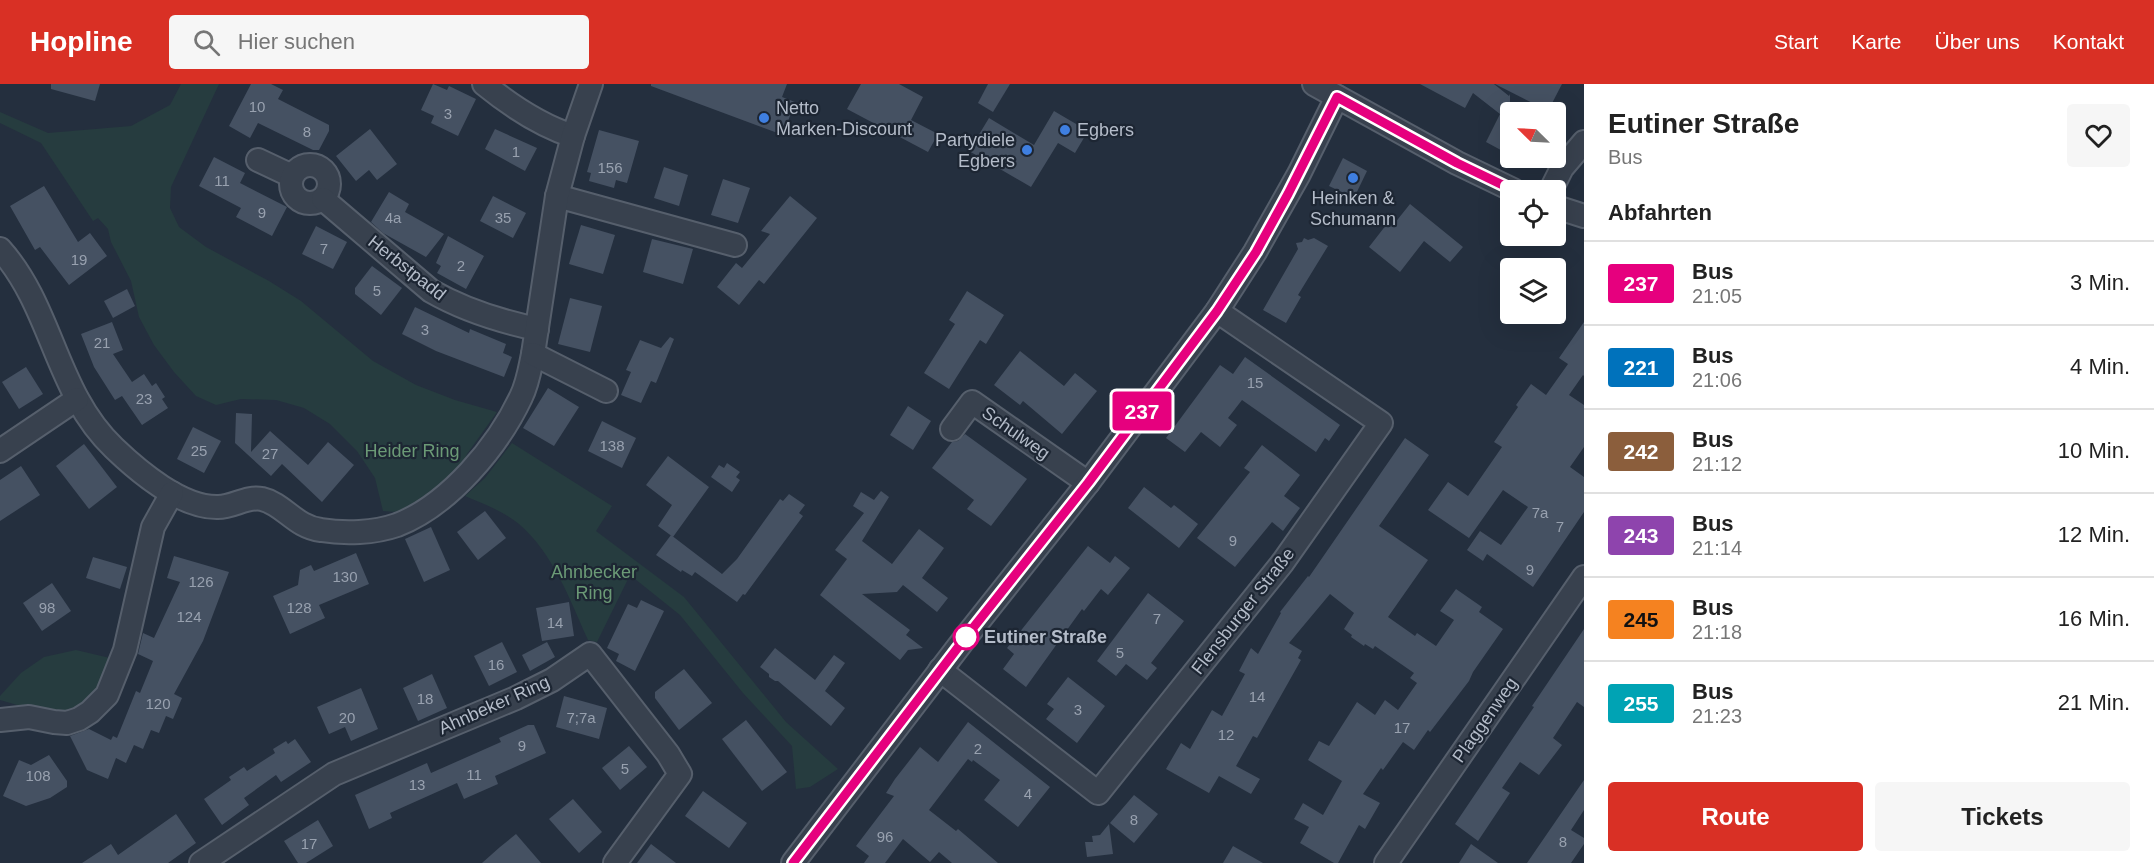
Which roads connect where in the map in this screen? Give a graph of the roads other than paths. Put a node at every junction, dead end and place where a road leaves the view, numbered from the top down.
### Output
1 (484, 84) edge
2 (591, 84) edge
3 (1314, 84) edge
4 (1337, 97) junction
5 (573, 136) junction
6 (1584, 142) edge
7 (258, 160) dead end
8 (1556, 180) edge
9 (1500, 183) edge
10 (557, 196) junction
11 (1566, 210) edge
12 (1584, 216) edge
13 (735, 244) dead end
14 (0, 249) edge
15 (1217, 311) junction
16 (537, 329) junction
17 (533, 354) junction
18 (606, 391) dead end
19 (77, 399) junction
20 (952, 429) dead end
21 (0, 451) edge
22 (1088, 483) junction
23 (172, 492) junction
24 (1584, 579) edge
25 (940, 670) junction
26 (0, 720) edge
27 (201, 863) edge
28 (615, 863) edge
29 (793, 863) edge
30 (1386, 863) edge

1 - 5 street
2 - 5 street
3 - 4 street
4 - 9 street
4 - 15 street
5 - 10 street
6 - 8 street
7 - 16 street, Herbstpadd
10 - 13 street
10 - 16 street
11 - 12 street
14 - 19 street
15 - 22 street
15 - 25 street, Flensburger Straße
16 - 17 street
17 - 18 street
17 - 23 street
19 - 21 street
19 - 23 street
20 - 22 street, Schulweg
22 - 25 street
23 - 26 street
24 - 30 street, Plaggenweg
25 - 29 street
27 - 28 street, Ahnbeker Ring

